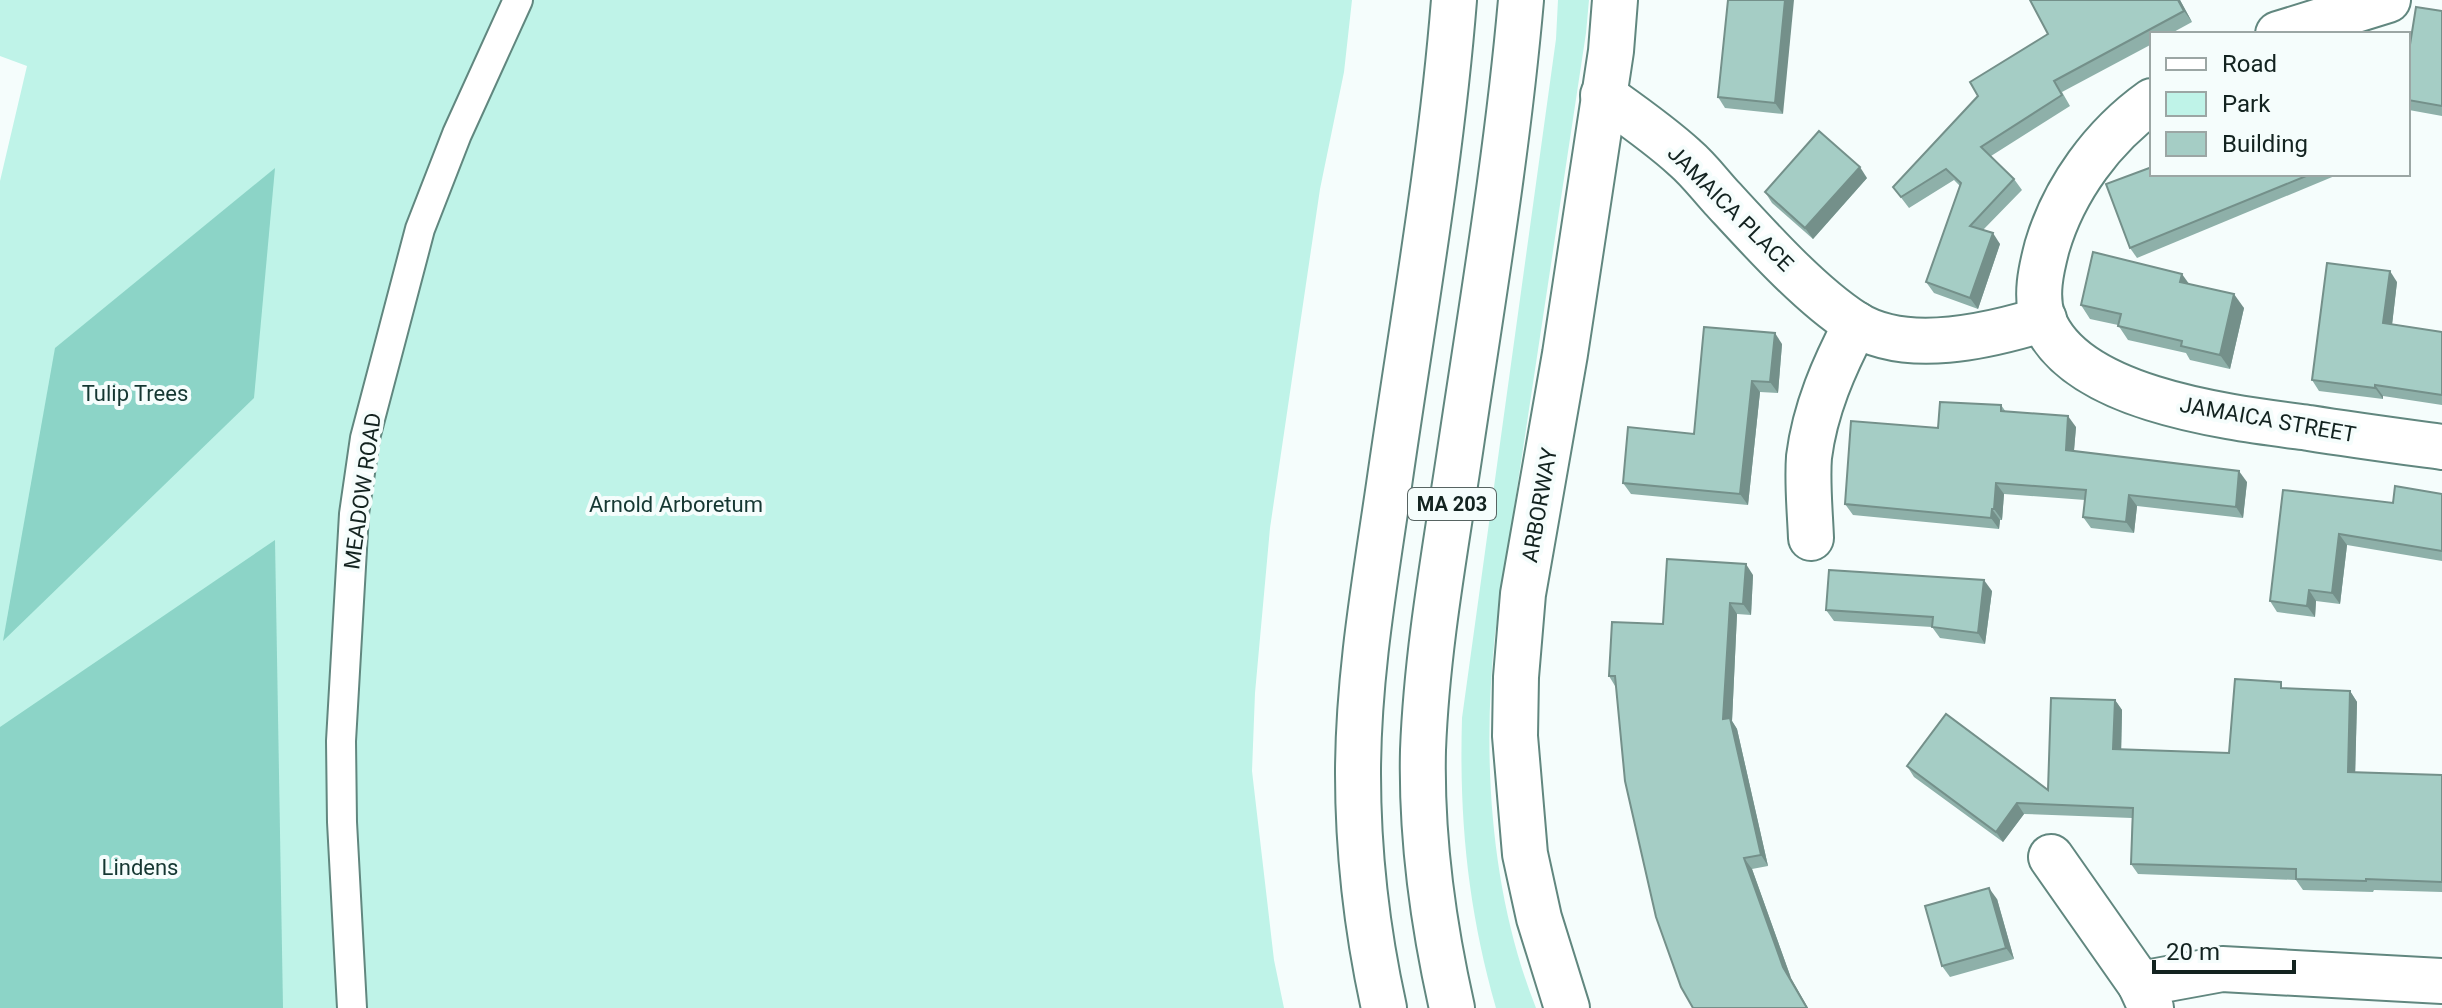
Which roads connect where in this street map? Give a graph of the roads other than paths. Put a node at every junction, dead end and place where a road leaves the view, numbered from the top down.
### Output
1 (518, 0) edge
2 (1454, 0) edge
3 (1521, 0) edge
4 (1615, 0) edge
5 (2388, 0) edge
6 (2284, 32) edge
7 (1603, 95) junction
8 (2150, 102) edge
9 (2044, 319) junction
10 (1856, 324) junction
11 (2442, 447) edge
12 (1811, 538) dead end
13 (2051, 857) dead end
14 (2442, 981) edge
15 (2145, 996) edge
16 (352, 1008) edge
17 (1384, 1008) edge
18 (1452, 1008) edge
19 (1567, 1008) edge

1 - 16 lane, MEADOW ROAD
2 - 17 main road, MA 203
3 - 18 main road, MA 203
4 - 7 main road, ARBORWAY
5 - 6 main road
7 - 10 main road, JAMAICA PLACE
7 - 19 main road, ARBORWAY
8 - 9 main road
9 - 10 main road, JAMAICA PLACE
9 - 11 main road, JAMAICA STREET
10 - 12 main road
13 - 15 main road
14 - 15 main road

